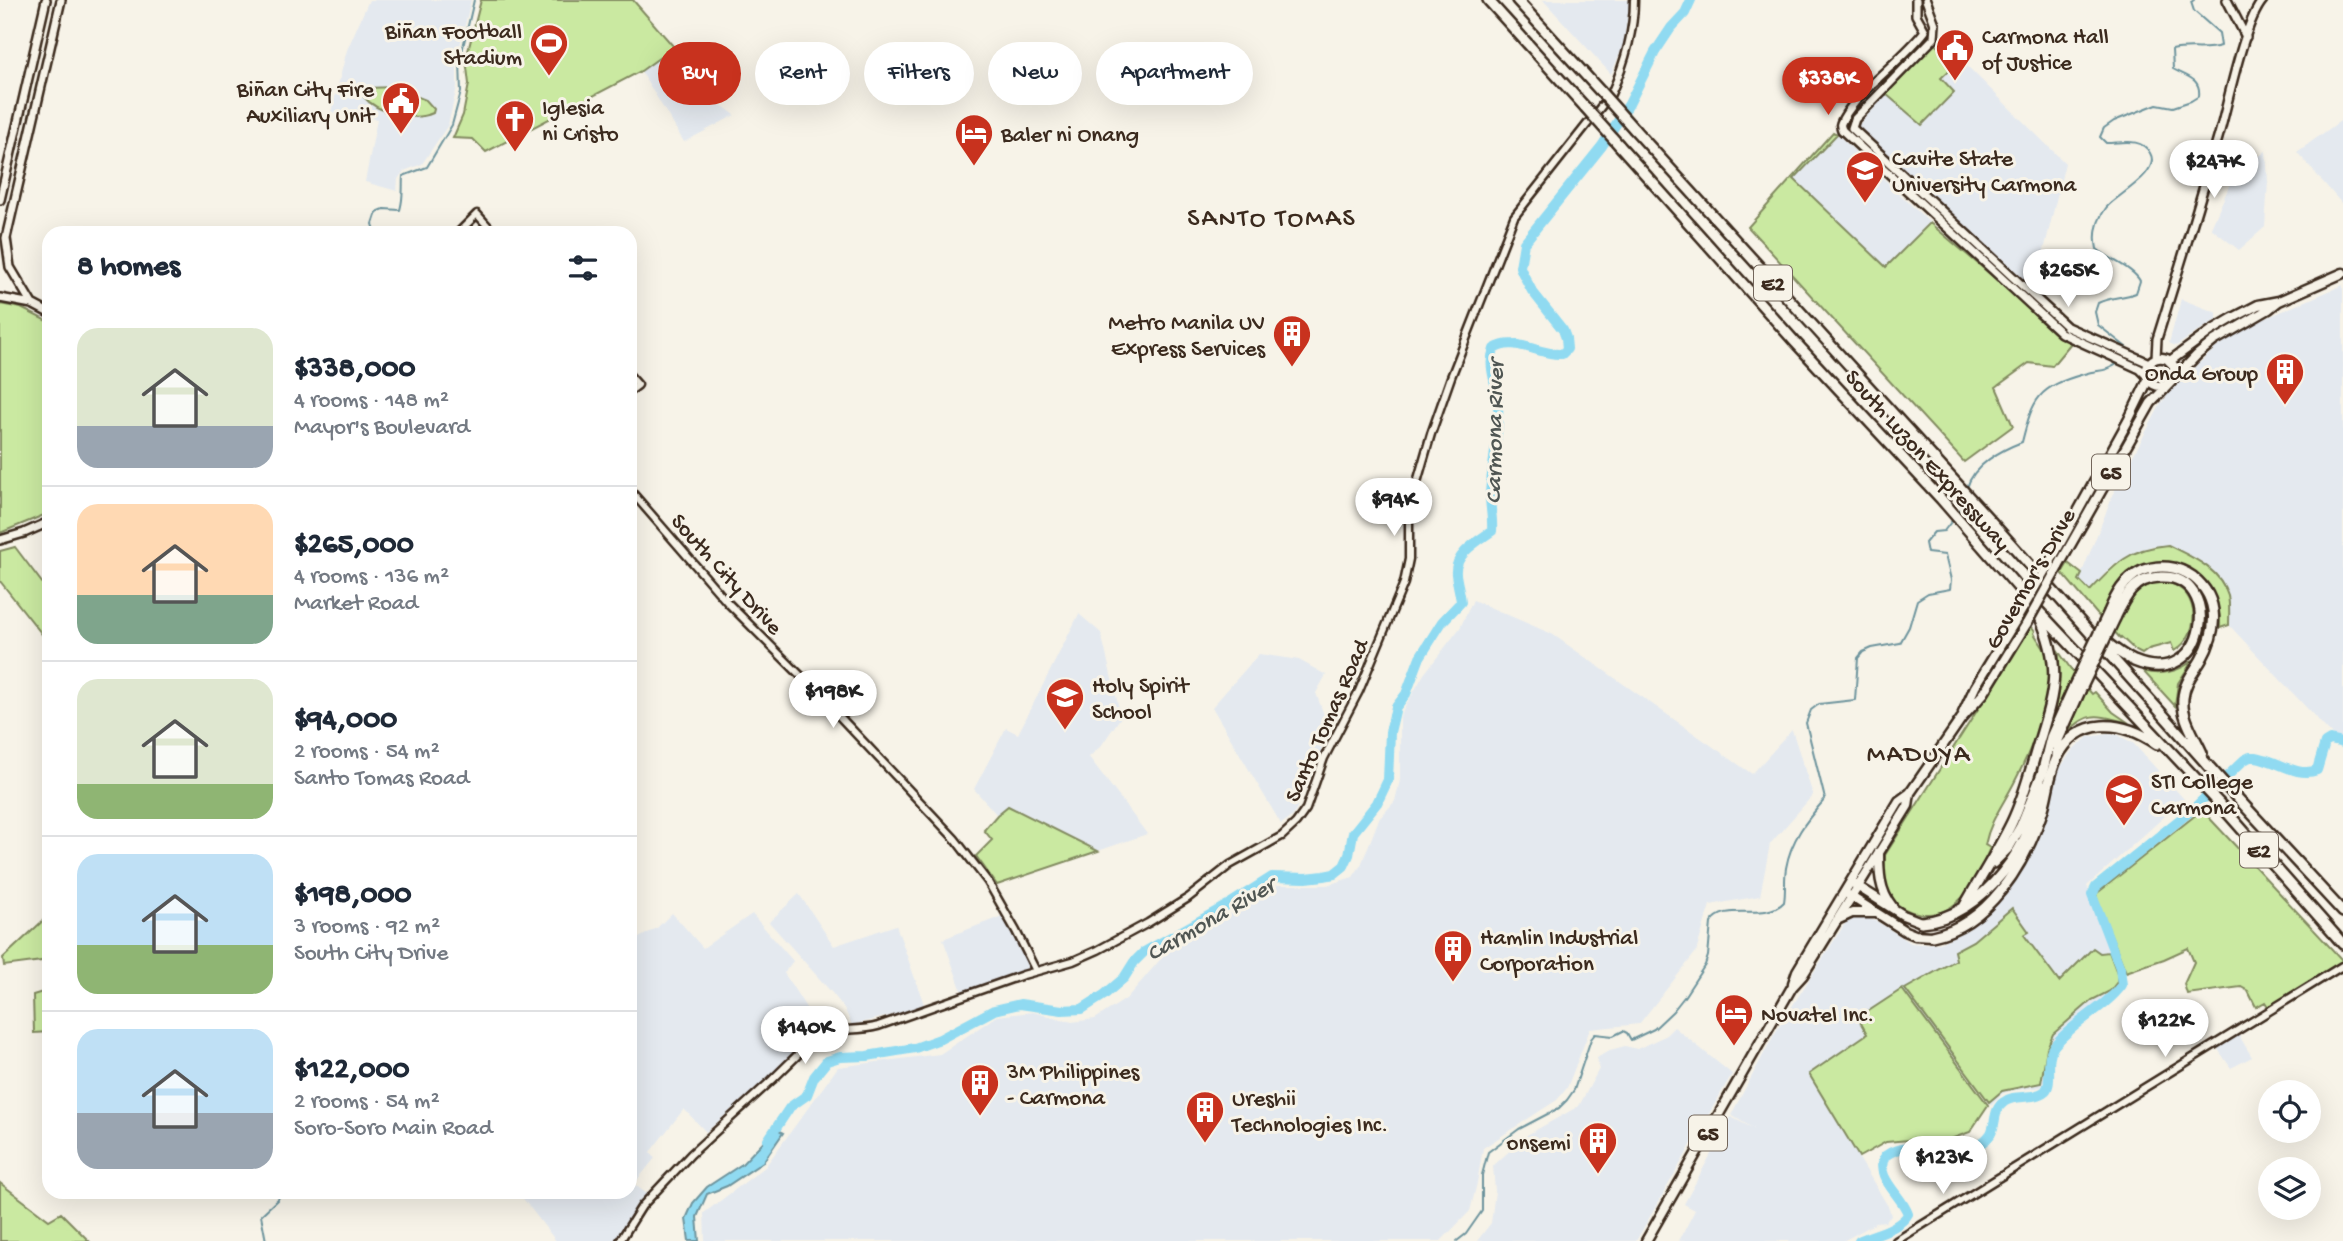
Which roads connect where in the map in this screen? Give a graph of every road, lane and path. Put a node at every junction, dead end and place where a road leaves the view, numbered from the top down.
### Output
1 (46, 0) edge
2 (61, 0) edge
3 (1488, 0) edge
4 (1517, 0) edge
5 (1634, 0) edge
6 (1916, 0) edge
7 (1926, 0) edge
8 (2263, 0) edge
9 (2228, 2) edge
10 (2246, 37) junction
11 (0, 200) edge
12 (465, 226) edge
13 (488, 226) edge
14 (3, 251) edge
15 (2343, 273) edge
16 (0, 298) edge
17 (2279, 301) junction
18 (32, 304) junction
19 (42, 309) edge
20 (2104, 349) junction
21 (2152, 361) junction
22 (2170, 361) junction
23 (2135, 363) junction
24 (2147, 378) junction
25 (2172, 380) junction
26 (637, 498) edge
27 (42, 526) edge
28 (0, 540) edge
29 (2035, 607) junction
30 (2112, 615) junction
31 (2083, 626) junction
32 (2077, 688) junction
33 (1961, 719) junction
34 (2172, 755) junction
35 (2057, 758) junction
36 (2207, 764) junction
37 (2042, 774) junction
38 (1910, 793) junction
39 (1879, 852) junction
40 (1982, 874) junction
41 (1854, 884) junction
42 (1848, 895) junction
43 (1964, 907) junction
44 (1896, 911) junction
45 (2343, 912) edge
46 (1878, 914) junction
47 (1835, 921) junction
48 (1921, 922) joint
49 (1932, 936) joint
50 (2343, 944) edge
51 (2343, 968) edge
52 (1036, 971) junction
53 (1792, 987) junction
54 (620, 1241) edge
55 (1646, 1241) edge
56 (1896, 1241) edge

1 - 11 main road
2 - 14 main road
3 - 29 highway, South Luzon Expressway / E2, bridge
4 - 31 highway, South Luzon Expressway / E2, bridge
5 - 52 street, Santo Tomas Road
6 - 20 main road
7 - 20 main road
8 - 10 main road, 65
9 - 10 main road
10 - 21 main road, 65
12 - 13 street
14 - 18 main road
15 - 17 highway, Governor's Drive
16 - 18 main road
17 - 22 highway, Governor's Drive
17 - 25 highway, Governor's Drive
18 - 19 main road
20 - 23 main road
21 - 22 highway
21 - 23 main road
21 - 24 highway, 65
22 - 25 highway
23 - 24 main road
24 - 25 highway
24 - 33 highway, Governor's Drive / 65, bridge
25 - 33 highway, Governor's Drive / 65, bridge
26 - 52 street, South City Drive
27 - 28 main road
29 - 34 highway, South Luzon Expressway / E2
29 - 40 highway
30 - 31 highway
30 - 32 highway, bridge
30 - 36 highway
31 - 36 highway, South Luzon Expressway / E2
32 - 35 highway
32 - 37 highway
33 - 38 highway, Governor's Drive / 65
34 - 35 highway
34 - 50 highway, South Luzon Expressway / E2
35 - 49 highway
36 - 45 highway, South Luzon Expressway / E2
37 - 40 highway
37 - 43 highway
38 - 39 highway, Governor's Drive / 65
38 - 41 highway, Governor's Drive / 65
39 - 41 highway, Governor's Drive / 65
39 - 44 highway
40 - 43 highway
41 - 42 highway, Governor's Drive / 65
41 - 44 highway
42 - 46 highway
42 - 47 highway, Governor's Drive / 65
42 - 53 highway, Governor's Drive / 65
43 - 48 highway
44 - 48 highway
46 - 47 highway
46 - 49 highway
47 - 53 highway, Governor's Drive / 65
51 - 56 street
52 - 54 street, Santo Tomas Road
53 - 55 highway, Governor's Drive / 65

